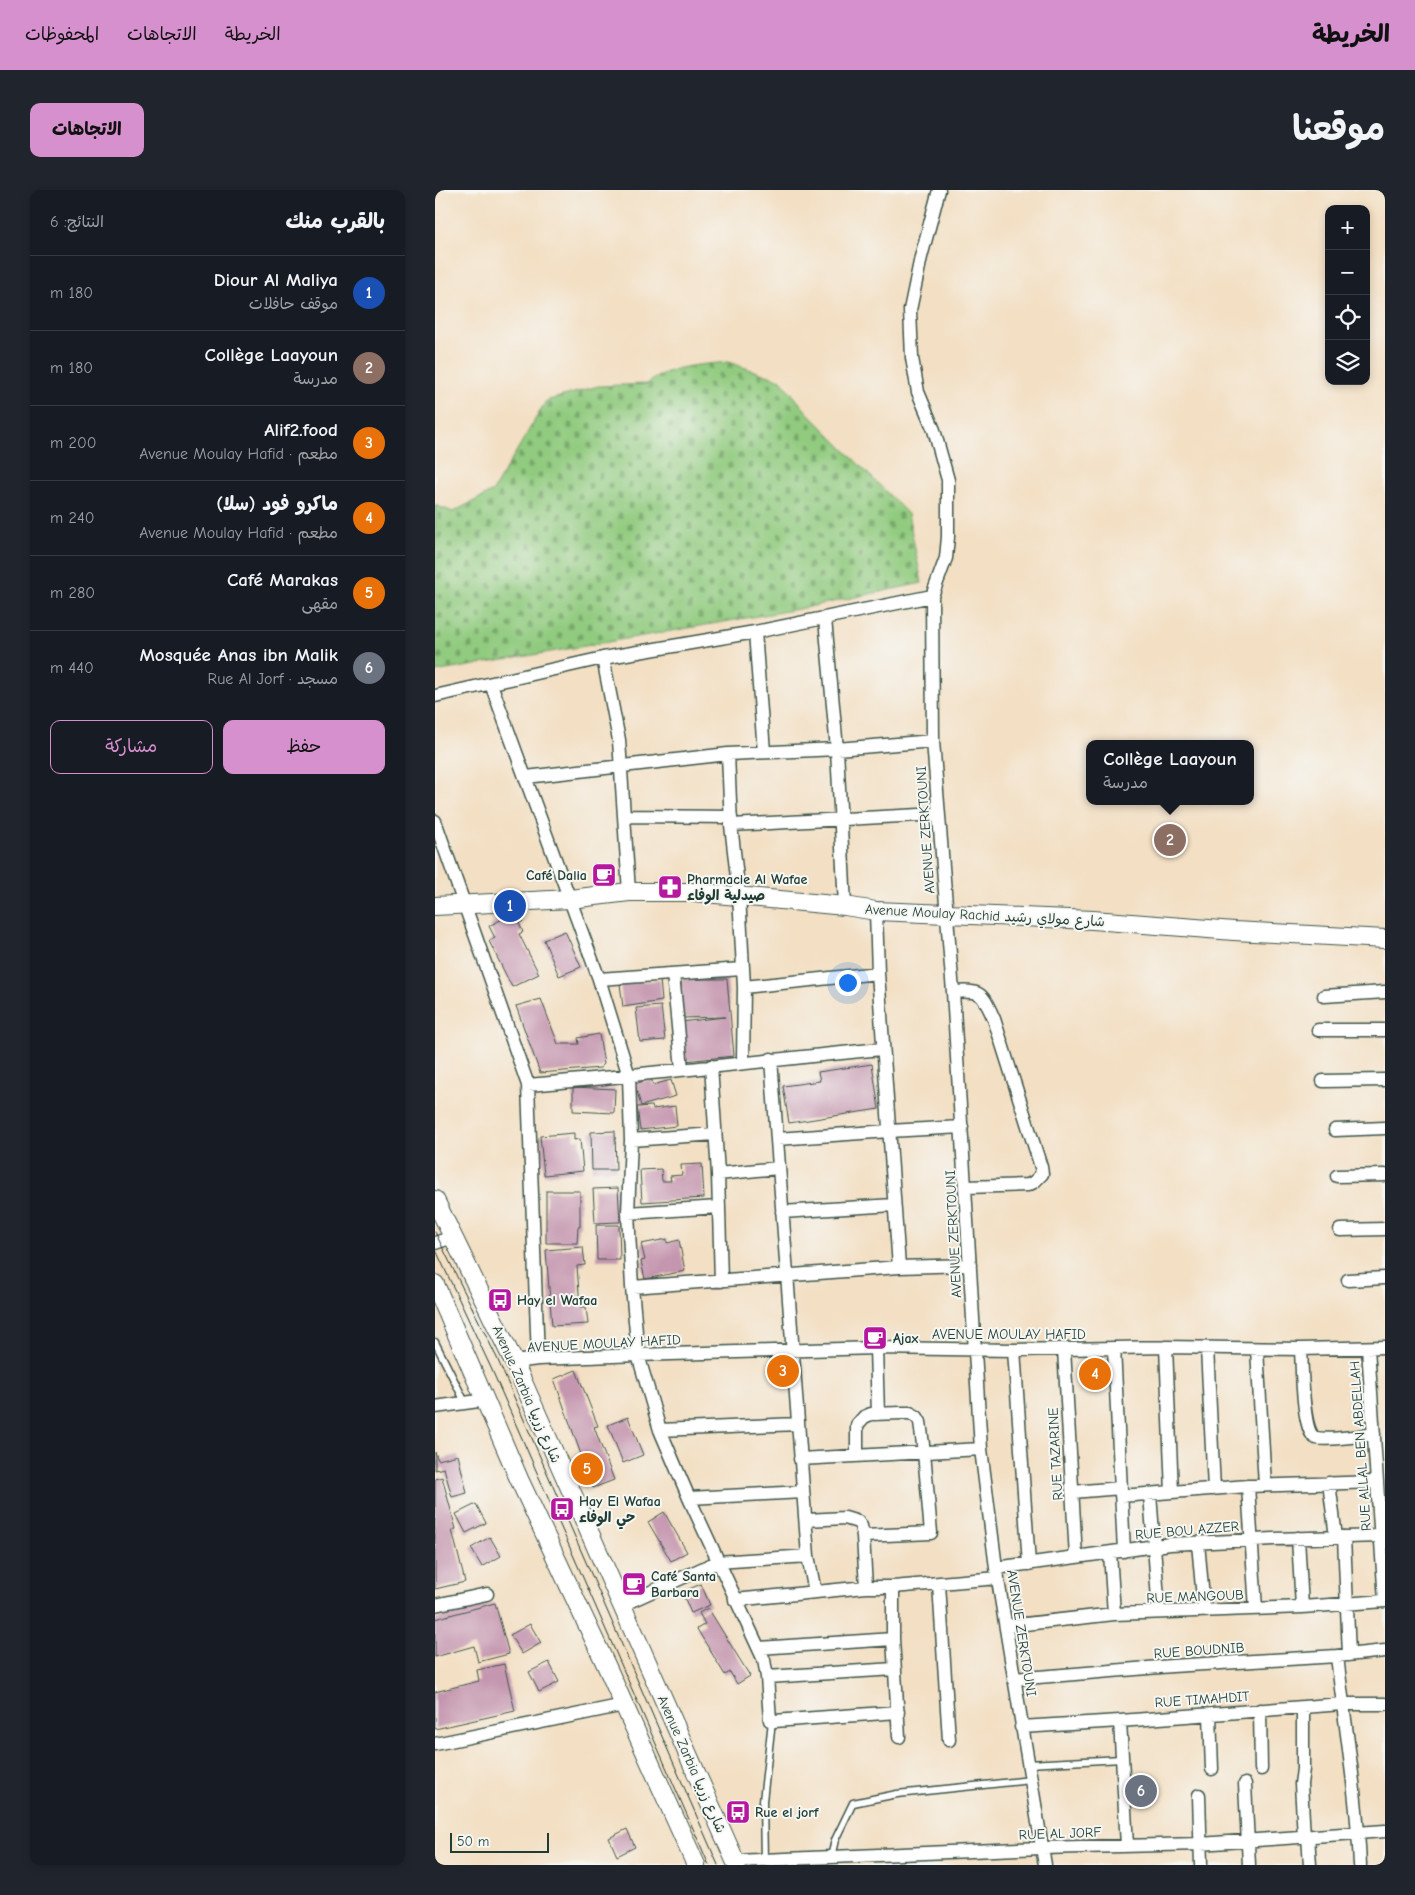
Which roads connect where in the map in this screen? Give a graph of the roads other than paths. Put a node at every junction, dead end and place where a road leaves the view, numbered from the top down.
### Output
1 (939, 190) edge
2 (932, 596) junction
3 (825, 619) junction
4 (755, 632) junction
5 (603, 658) junction
6 (491, 684) junction
7 (435, 696) edge
8 (933, 741) junction
9 (837, 749) junction
10 (764, 752) junction
11 (728, 754) junction
12 (622, 767) junction
13 (526, 777) junction
14 (939, 814) junction
15 (625, 816) junction
16 (840, 819) junction
17 (435, 821) edge
18 (731, 821) junction
19 (629, 892) junction
20 (739, 895) junction
21 (570, 899) junction
22 (466, 905) junction
23 (435, 906) edge
24 (845, 906) junction
25 (875, 911) junction
26 (946, 915) junction
27 (1385, 939) edge
28 (742, 969) junction
29 (878, 973) junction
30 (673, 974) junction
31 (599, 979) junction
32 (744, 987) junction
33 (953, 992) junction
34 (1385, 992) edge
35 (1324, 996) dead end
36 (1317, 1030) dead end
37 (1385, 1030) edge
38 (883, 1049) junction
39 (771, 1059) junction
40 (743, 1062) junction
41 (711, 1066) junction
42 (682, 1069) junction
43 (629, 1076) junction
44 (1385, 1080) edge
45 (1323, 1081) dead end
46 (528, 1085) junction
47 (962, 1127) junction
48 (1385, 1128) edge
49 (1335, 1130) dead end
50 (889, 1131) junction
51 (715, 1134) junction
52 (777, 1139) junction
53 (631, 1140) junction
54 (778, 1168) junction
55 (718, 1174) junction
56 (1385, 1175) edge
57 (1337, 1176) dead end
58 (965, 1186) junction
59 (894, 1205) junction
60 (437, 1207) edge
61 (719, 1207) junction
62 (782, 1212) junction
63 (629, 1213) junction
64 (1385, 1229) edge
65 (1340, 1230) dead end
66 (453, 1237) junction
67 (435, 1243) edge
68 (970, 1265) junction
69 (899, 1267) junction
70 (786, 1276) junction
71 (1385, 1278) edge
72 (1348, 1280) dead end
73 (721, 1281) junction
74 (435, 1284) edge
75 (632, 1287) junction
76 (435, 1342) edge
77 (1166, 1347) junction
78 (1385, 1347) edge
79 (876, 1348) junction
80 (1114, 1348) junction
81 (1207, 1348) junction
82 (1368, 1348) junction
83 (1064, 1349) junction
84 (1257, 1349) junction
85 (1301, 1349) junction
86 (974, 1350) junction
87 (1014, 1350) junction
88 (792, 1351) junction
89 (638, 1355) junction
90 (538, 1360) junction
91 (514, 1362) junction
92 (486, 1400) junction
93 (465, 1402) junction
94 (435, 1407) edge
95 (879, 1414) junction
96 (798, 1424) junction
97 (660, 1430) junction
98 (1374, 1434) junction
99 (981, 1449) junction
100 (924, 1452) junction
101 (857, 1456) junction
102 (800, 1459) junction
103 (1377, 1482) junction
104 (1329, 1483) junction
105 (1265, 1485) junction
106 (1248, 1486) junction
107 (1214, 1489) junction
108 (803, 1492) junction
109 (1072, 1492) junction
110 (1121, 1492) junction
111 (1171, 1492) junction
112 (1150, 1494) junction
113 (689, 1498) junction
114 (805, 1520) junction
115 (863, 1536) junction
116 (1381, 1536) junction
117 (1340, 1537) junction
118 (1298, 1538) junction
119 (1251, 1540) junction
120 (1198, 1542) junction
121 (1154, 1546) junction
122 (1124, 1552) junction
123 (1110, 1553) junction
124 (808, 1556) junction
125 (1076, 1557) junction
126 (717, 1562) junction
127 (1029, 1564) junction
128 (997, 1573) junction
129 (939, 1584) junction
130 (866, 1587) junction
131 (893, 1587) junction
132 (815, 1592) junction
133 (487, 1594) dead end
134 (735, 1600) junction
135 (1385, 1601) edge
136 (1346, 1603) junction
137 (435, 1605) edge
138 (622, 1606) junction
139 (1302, 1607) junction
140 (1256, 1609) junction
141 (1204, 1610) junction
142 (1159, 1612) junction
143 (1115, 1614) junction
144 (1007, 1626) junction
145 (893, 1639) junction
146 (759, 1648) junction
147 (1385, 1651) edge
148 (1343, 1656) junction
149 (895, 1668) junction
150 (767, 1677) junction
151 (1014, 1679) junction
152 (1342, 1704) junction
153 (1385, 1704) edge
154 (624, 1705) junction
155 (1303, 1708) junction
156 (1259, 1710) junction
157 (898, 1712) junction
158 (1210, 1715) junction
159 (772, 1721) junction
160 (1119, 1721) junction
161 (1021, 1727) junction
162 (899, 1737) dead end
163 (949, 1740) dead end
164 (435, 1744) edge
165 (1122, 1759) junction
166 (1028, 1764) junction
167 (1212, 1769) dead end
168 (1261, 1769) dead end
169 (1031, 1780) junction
170 (1245, 1784) dead end
171 (1199, 1795) dead end
172 (1385, 1831) edge
173 (1358, 1833) junction
174 (1306, 1836) junction
175 (1247, 1842) junction
176 (1200, 1844) junction
177 (1127, 1846) junction
178 (1042, 1848) junction
179 (831, 1857) junction
180 (764, 1860) junction
181 (736, 1863) edge
182 (696, 1865) edge
183 (1045, 1865) edge
184 (1201, 1865) edge
185 (1249, 1865) edge
186 (1310, 1865) edge
187 (1360, 1865) edge

1 - 2 street
2 - 3 street
2 - 8 street, AVENUE ZERKTOUNI
3 - 4 street
3 - 9 street
4 - 5 street
4 - 10 street
5 - 6 street
5 - 12 street
6 - 7 street
6 - 13 street
8 - 9 street
8 - 14 street, AVENUE ZERKTOUNI
9 - 10 street
9 - 16 street
10 - 11 street
11 - 12 street
11 - 18 street
12 - 13 street
12 - 15 street
13 - 21 street
14 - 16 street
14 - 26 street, AVENUE ZERKTOUNI
15 - 18 street
15 - 19 street
16 - 18 street
16 - 24 street
17 - 22 street
18 - 20 street
19 - 20 main road, Avenue Moulay Rachid شارع مولاي رشيد
19 - 21 main road, Avenue Moulay Rachid شارع مولاي رشيد
20 - 24 main road, Avenue Moulay Rachid شارع مولاي رشيد
20 - 28 street
21 - 22 main road, Avenue Moulay Rachid شارع مولاي رشيد
21 - 31 street
22 - 23 main road, Avenue Moulay Rachid شارع مولاي رشيد
22 - 46 street
24 - 25 main road, Avenue Moulay Rachid شارع مولاي رشيد
25 - 26 main road, Avenue Moulay Rachid شارع مولاي رشيد
25 - 29 street
26 - 27 main road, Avenue Moulay Rachid شارع مولاي رشيد
26 - 33 street, AVENUE ZERKTOUNI
28 - 30 street
28 - 32 street
29 - 32 street
29 - 38 street
30 - 31 street
30 - 42 street
31 - 43 street
32 - 40 street
33 - 47 street, AVENUE ZERKTOUNI
33 - 58 street
34 - 35 street
36 - 37 street
38 - 39 street
38 - 50 street
39 - 40 street
39 - 52 street
40 - 41 street
41 - 42 street
41 - 51 street
42 - 43 street
43 - 46 street
43 - 53 street
44 - 45 street
46 - 90 street
47 - 50 street
47 - 58 street, AVENUE ZERKTOUNI
48 - 49 street
50 - 52 street
50 - 59 street
51 - 53 street
51 - 55 street
52 - 54 street
53 - 63 street
54 - 55 street
54 - 62 street
55 - 61 street
56 - 57 street
58 - 68 street, AVENUE ZERKTOUNI
59 - 62 street
59 - 69 street
60 - 66 main road, Avenue Zarbia شارع زربيا
61 - 63 street
61 - 73 street
62 - 70 street
63 - 75 street
64 - 65 street
66 - 67 street
66 - 91 main road, Avenue Zarbia شارع زربيا
68 - 69 street
68 - 86 street, AVENUE ZERKTOUNI
69 - 70 street
70 - 73 street
70 - 88 street
71 - 72 street
73 - 75 street
74 - 92 main road
75 - 89 street
76 - 93 lane
77 - 80 street, AVENUE MOULAY HAFID
77 - 81 street, AVENUE MOULAY HAFID
77 - 111 street
78 - 82 street, AVENUE MOULAY HAFID
79 - 86 street, AVENUE MOULAY HAFID
79 - 88 street, AVENUE MOULAY HAFID
79 - 95 street
80 - 83 street, AVENUE MOULAY HAFID
80 - 110 street
81 - 84 street, AVENUE MOULAY HAFID
81 - 107 street
82 - 85 street, AVENUE MOULAY HAFID
82 - 98 street, RUE ALLAL BEN ABDELLAH
83 - 87 street, AVENUE MOULAY HAFID
83 - 109 street, RUE TAZARINE
84 - 85 street, AVENUE MOULAY HAFID
84 - 105 street
85 - 98 street
86 - 87 street, AVENUE MOULAY HAFID
86 - 99 street, AVENUE ZERKTOUNI
87 - 127 street
88 - 89 street, AVENUE MOULAY HAFID
88 - 96 street
89 - 90 street, AVENUE MOULAY HAFID
89 - 97 street
90 - 91 street, AVENUE MOULAY HAFID
91 - 138 main road, Avenue Zarbia شارع زربيا
92 - 93 street
92 - 154 main road
93 - 94 street
95 - 100 street
95 - 101 street
96 - 97 street
96 - 102 street
97 - 113 street
98 - 103 street, RUE ALLAL BEN ABDELLAH
99 - 100 street
99 - 128 street, AVENUE ZERKTOUNI
100 - 101 street
100 - 115 street
101 - 102 street
102 - 108 street
103 - 104 street
103 - 116 street, RUE ALLAL BEN ABDELLAH
104 - 105 street
104 - 117 street
105 - 106 street
106 - 107 street
106 - 119 street
107 - 111 street
108 - 113 street
108 - 114 street
109 - 110 street
109 - 125 street, RUE TAZARINE
110 - 112 street
110 - 122 street
111 - 112 street
112 - 121 street
113 - 126 street
114 - 115 street
114 - 124 street
115 - 130 street
116 - 117 street, RUE BOU AZZER
116 - 135 street, RUE ALLAL BEN ABDELLAH
117 - 118 street, RUE BOU AZZER
117 - 136 street
118 - 119 street, RUE BOU AZZER
118 - 139 street
119 - 120 street, RUE BOU AZZER
119 - 140 street
120 - 121 street, RUE BOU AZZER
120 - 141 street
121 - 122 street, RUE BOU AZZER
121 - 142 street
122 - 123 street, RUE BOU AZZER
123 - 125 street, RUE BOU AZZER
123 - 143 street
124 - 126 street
124 - 132 street
125 - 127 street, RUE BOU AZZER
126 - 134 street
126 - 138 street
127 - 128 street, RUE BOU AZZER
128 - 129 street, RUE BOU AZZER
128 - 144 street, AVENUE ZERKTOUNI
129 - 131 street, RUE BOU AZZER
129 - 163 street
130 - 131 street, RUE BOU AZZER
130 - 132 street, RUE BOU AZZER
131 - 145 street
132 - 134 street, RUE BOU AZZER
133 - 137 street
134 - 146 street
135 - 136 street, RUE MANGOUB
136 - 139 street, RUE MANGOUB
136 - 148 street
138 - 181 main road, Avenue Zarbia شارع زربيا
139 - 140 street, RUE MANGOUB
140 - 141 street, RUE MANGOUB
141 - 142 street, RUE MANGOUB
142 - 143 street, RUE MANGOUB
143 - 144 street, RUE MANGOUB
144 - 151 street, AVENUE ZERKTOUNI
145 - 146 street
145 - 149 street
146 - 150 street
147 - 148 street, RUE BOUDNIB
148 - 151 street, RUE BOUDNIB
148 - 152 street
149 - 150 street
149 - 157 street
150 - 159 street
151 - 161 street, AVENUE ZERKTOUNI
152 - 153 street, RUE TIMAHDIT
152 - 155 street, RUE TIMAHDIT
152 - 173 street
154 - 164 street
154 - 182 main road
155 - 156 street, RUE TIMAHDIT
155 - 174 street
156 - 158 street, RUE TIMAHDIT
156 - 168 street
157 - 159 street
157 - 162 street
158 - 160 street, RUE TIMAHDIT
158 - 167 street
159 - 180 lane
160 - 161 street, RUE TIMAHDIT
160 - 165 street
161 - 166 street, AVENUE ZERKTOUNI
165 - 166 lane
165 - 177 street
166 - 169 street, AVENUE ZERKTOUNI
169 - 178 street, AVENUE ZERKTOUNI
169 - 179 lane
170 - 175 street
171 - 176 street
172 - 173 street, RUE AL JORF
173 - 174 street, RUE AL JORF
173 - 187 street
174 - 175 street, RUE AL JORF
174 - 186 street
175 - 176 street, RUE AL JORF
175 - 185 street
176 - 177 street, RUE AL JORF
176 - 184 street
177 - 178 street, RUE AL JORF
178 - 179 street, RUE AL JORF
178 - 183 street, AVENUE ZERKTOUNI
179 - 180 street, RUE AL JORF
180 - 181 street, RUE AL JORF

